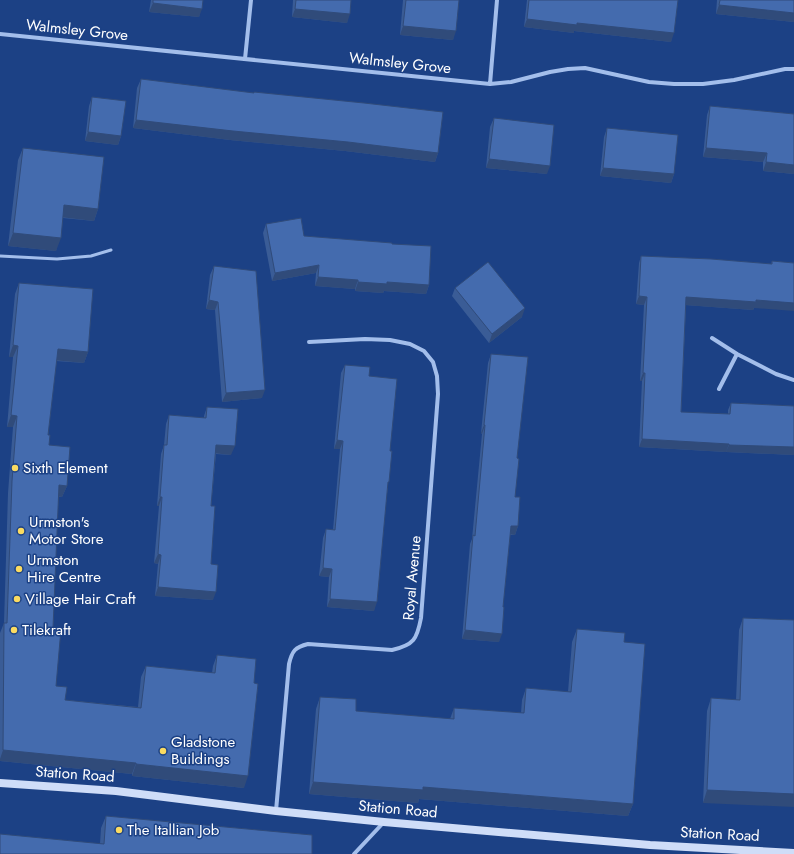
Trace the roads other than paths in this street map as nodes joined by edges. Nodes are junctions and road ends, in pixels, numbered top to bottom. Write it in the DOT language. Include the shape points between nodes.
graph roads {
  1 [pos="251,0"];
  2 [pos="497,0"];
  3 [pos="0,34"];
  4 [pos="245,60"];
  5 [pos="794,69"];
  6 [pos="490,84"];
  7 [pos="110,250"];
  8 [pos="0,256"];
  9 [pos="712,338"];
  10 [pos="309,342"];
  11 [pos="737,354"];
  12 [pos="794,380"];
  13 [pos="720,389"];
  14 [pos="0,783"];
  15 [pos="276,811"];
  16 [pos="384,822"];
  17 [pos="794,853"];
  18 [pos="354,854"];
  1 -- 4 [label="street"];
  2 -- 6 [label="street"];
  3 -- 4 [label="street, Walmsley Grove"];
  4 -- 6 [label="street, Walmsley Grove"];
  5 -- 6 [label="street, Walmsley Grove" via="703,84 674,84 649,82 585,68"];
  7 -- 8 [label="lane" via="91,256 57,259"];
  9 -- 11 [label="street"];
  10 -- 15 [label="street, Royal Avenue" via="365,339 410,344 424,351 433,362 438,394 419,630 413,641 392,650 308,644 294,650 289,664"];
  11 -- 12 [label="street" via="776,374"];
  11 -- 13 [label="street"];
  14 -- 15 [label="main road, Station Road" via="116,791"];
  15 -- 16 [label="main road, Station Road"];
  16 -- 17 [label="main road, Station Road" via="650,845"];
  16 -- 18 [label="street"];
}
